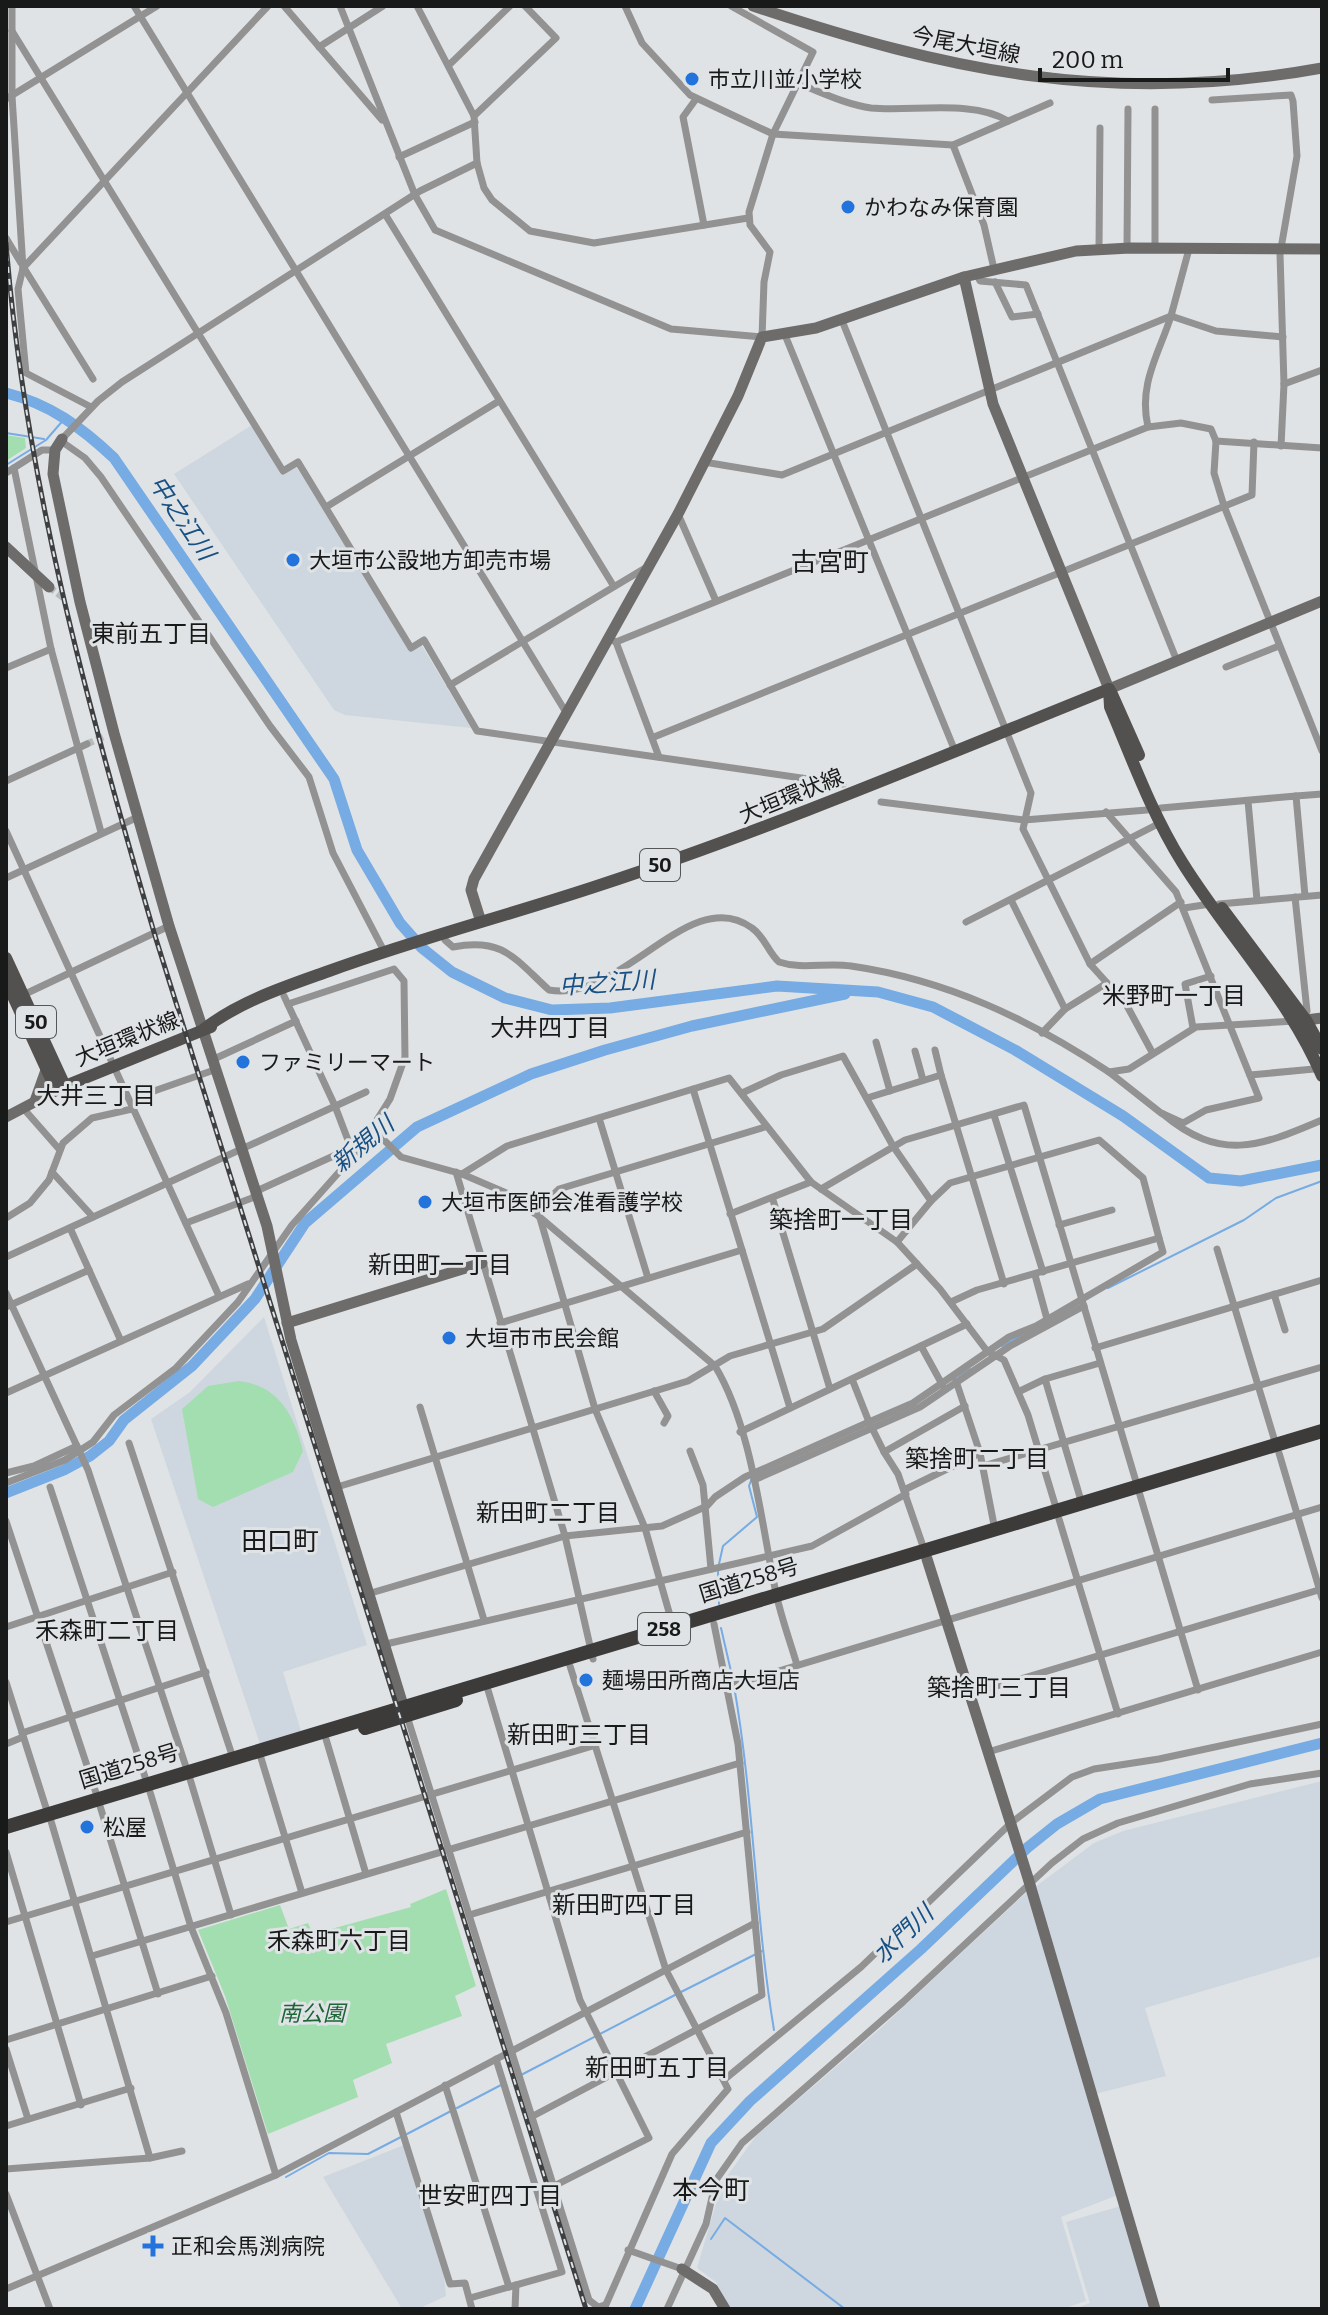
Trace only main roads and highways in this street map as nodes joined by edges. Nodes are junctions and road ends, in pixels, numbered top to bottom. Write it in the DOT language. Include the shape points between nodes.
graph roads {
  1 [pos="1153,802"];
  2 [pos="1214,904"];
  3 [pos="389,952"];
  4 [pos="6,958"];
  5 [pos="6,981"];
  6 [pos="15,999"];
  7 [pos="1302,1017"];
  8 [pos="204,1029"];
  9 [pos="1322,1049"];
  10 [pos="1318,1072"];
  11 [pos="65,1086"];
  12 [pos="1322,1431"];
  13 [pos="1322,1440"];
  14 [pos="1278,1449"];
  15 [pos="1138,1491"];
  16 [pos="1058,1515"];
  17 [pos="926,1555"];
  18 [pos="778,1599"];
  19 [pos="592,1655"];
  20 [pos="406,1710"];
  21 [pos="189,1775"];
  22 [pos="50,1817"];
  23 [pos="6,1827"];
  24 [pos="6,1834"];
  1 -- 2 [label="main road"];
  1 -- 2 [label="main road" via="1160,823"];
  1 -- 3 [label="main road, 大垣環状線 / 50" via="1119,703 1109,689 736,839"];
  2 -- 7 [label="main road"];
  3 -- 8 [label="main road, 大垣環状線 / 50" via="286,1000"];
  3 -- 8 [label="main road, 大垣環状線 / 50" via="280,989"];
  4 -- 6 [label="main road, 大垣環状線 / 50"];
  5 -- 6 [label="main road, 大垣環状線 / 50"];
  6 -- 11 [label="main road, 大垣環状線 / 50"];
  6 -- 11 [label="main road, 大垣環状線 / 50" via="51,1079"];
  7 -- 9 [label="main road"];
  7 -- 10 [label="main road"];
  8 -- 11 [label="main road, 大垣環状線 / 50"];
  12 -- 14 [label="highway, 国道258号 / 258"];
  13 -- 14 [label="highway, 国道258号 / 258"];
  14 -- 15 [label="highway, 国道258号 / 258"];
  15 -- 16 [label="highway, 国道258号 / 258"];
  15 -- 16 [label="highway, 国道258号 / 258"];
  16 -- 17 [label="highway, 国道258号 / 258"];
  16 -- 17 [label="highway, 国道258号 / 258"];
  17 -- 18 [label="highway, 国道258号 / 258"];
  18 -- 19 [label="highway, 国道258号 / 258" via="673,1626"];
  18 -- 19 [label="highway, 国道258号 / 258" via="714,1624"];
  19 -- 20 [label="highway, 国道258号 / 258"];
  19 -- 20 [label="highway, 国道258号 / 258" via="570,1666"];
  20 -- 21 [label="highway, 国道258号 / 258"];
  20 -- 21 [label="highway, 国道258号 / 258" via="326,1739"];
  21 -- 22 [label="highway, 国道258号 / 258"];
  22 -- 23 [label="highway, 国道258号 / 258"];
  22 -- 24 [label="highway, 国道258号 / 258"];
}
